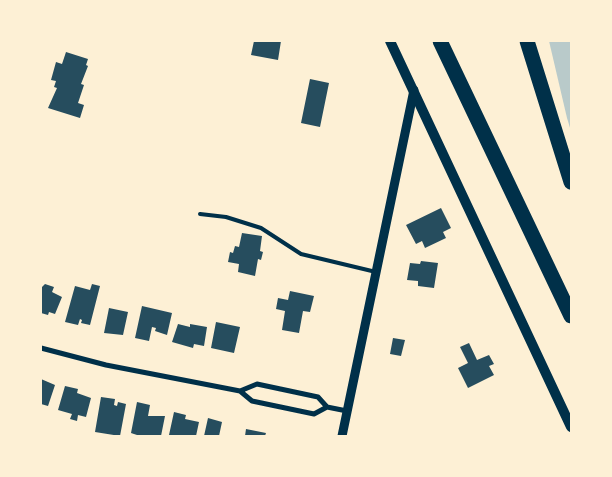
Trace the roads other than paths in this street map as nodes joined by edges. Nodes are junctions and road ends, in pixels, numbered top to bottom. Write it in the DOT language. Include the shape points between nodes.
graph roads {
  1 [pos="390,41"];
  2 [pos="440,41"];
  3 [pos="526,41"];
  4 [pos="414,90"];
  5 [pos="571,182"];
  6 [pos="200,214"];
  7 [pos="376,272"];
  8 [pos="571,316"];
  9 [pos="41,348"];
  10 [pos="240,391"];
  11 [pos="327,407"];
  12 [pos="347,411"];
  13 [pos="571,427"];
  14 [pos="342,436"];
  1 -- 4 [label="main road"];
  2 -- 8 [label="highway"];
  3 -- 5 [label="highway"];
  4 -- 7 [label="street"];
  4 -- 13 [label="main road"];
  6 -- 7 [label="lane" via="226,217 261,228 301,254"];
  7 -- 12 [label="street"];
  9 -- 10 [label="street" via="91,362"];
  10 -- 11 [label="street" via="252,401 314,414"];
  10 -- 11 [label="street" via="257,384 318,397"];
  11 -- 12 [label="street"];
  12 -- 14 [label="street"];
}
